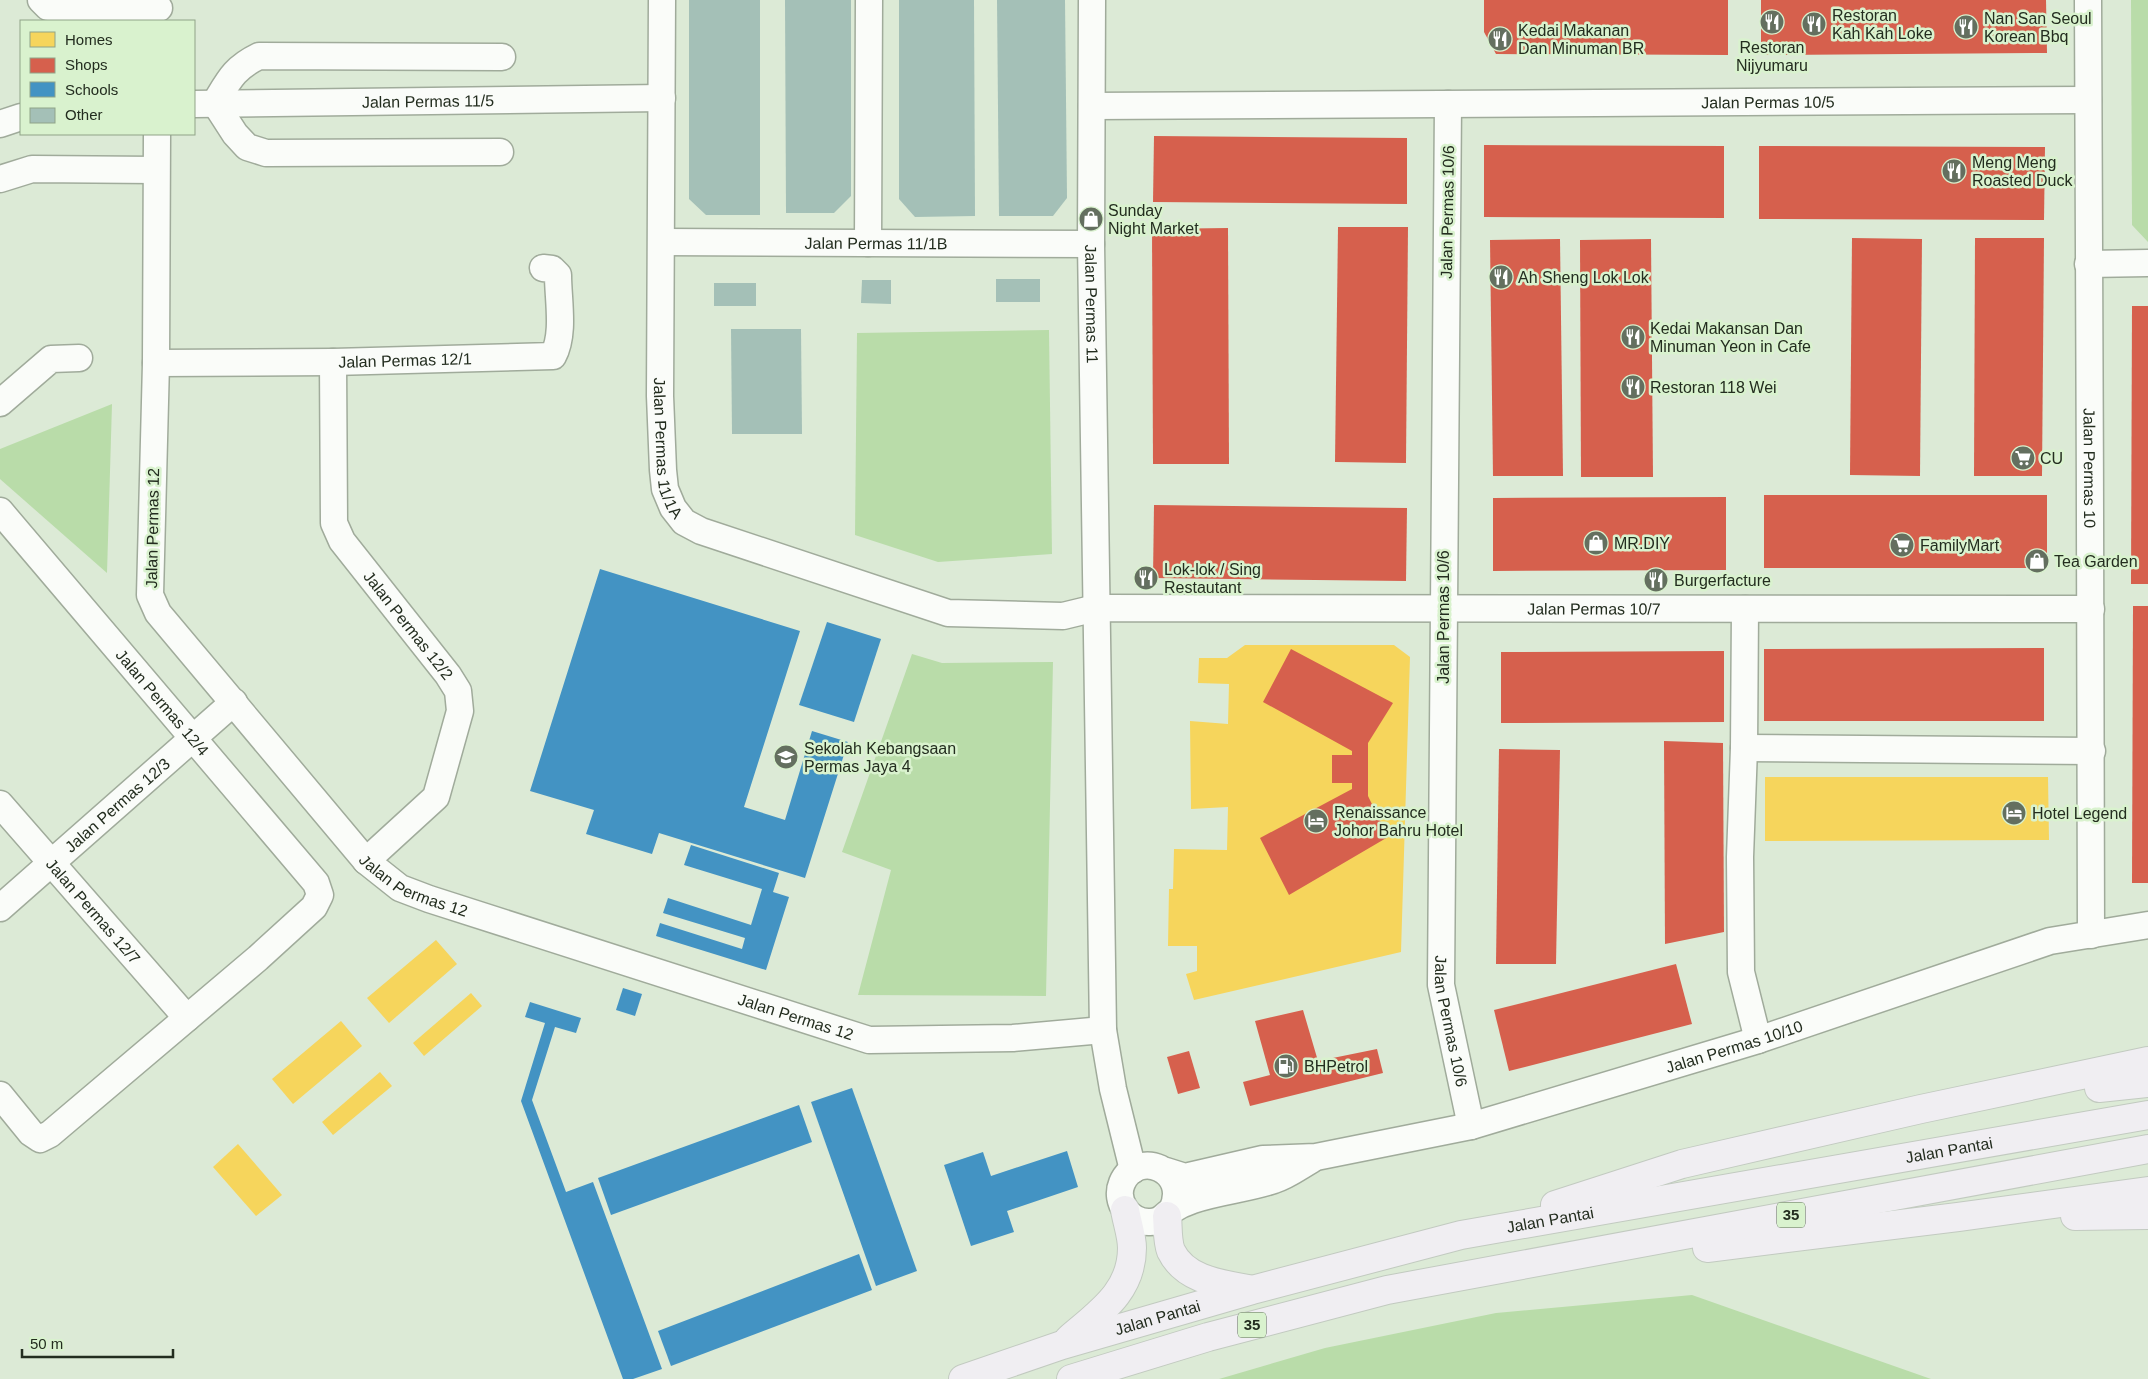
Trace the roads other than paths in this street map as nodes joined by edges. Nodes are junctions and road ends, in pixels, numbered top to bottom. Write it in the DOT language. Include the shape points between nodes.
graph roads {
  1 [pos="41,0"];
  2 [pos="662,0"];
  3 [pos="869,0"];
  4 [pos="1092,0"];
  5 [pos="2088,0"];
  6 [pos="159,10"];
  7 [pos="502,57"];
  8 [pos="662,98"];
  9 [pos="2088,100"];
  10 [pos="204,104"];
  11 [pos="1448,104"];
  12 [pos="1092,106"];
  13 [pos="20,117"];
  14 [pos="0,124"];
  15 [pos="157,135"];
  16 [pos="500,152"];
  17 [pos="156,170"];
  18 [pos="0,179"];
  19 [pos="662,242"];
  20 [pos="868,243"];
  21 [pos="1091,244"];
  22 [pos="2148,263"];
  23 [pos="2088,264"];
  24 [pos="543,268"];
  25 [pos="79,358"];
  26 [pos="333,362"];
  27 [pos="156,363"];
  28 [pos="0,403"];
  29 [pos="0,512"];
  30 [pos="1096,608"];
  31 [pos="1442,609"];
  32 [pos="1746,609"];
  33 [pos="2091,609"];
  34 [pos="234,702"];
  35 [pos="194,739"];
  36 [pos="1744,748"];
  37 [pos="2092,751"];
  38 [pos="0,804"];
  39 [pos="366,861"];
  40 [pos="51,863"];
  41 [pos="0,908"];
  42 [pos="2148,925"];
  43 [pos="2091,934"];
  44 [pos="187,1018"];
  45 [pos="1103,1030"];
  46 [pos="1758,1040"];
  47 [pos="2148,1061"];
  48 [pos="2148,1083"];
  49 [pos="0,1096"];
  50 [pos="1921,1109"];
  51 [pos="2148,1115"];
  52 [pos="1471,1126"];
  53 [pos="2148,1149"];
  54 [pos="1316,1158"];
  55 [pos="1133,1170"];
  56 [pos="1166,1171"];
  57 [pos="2148,1191"];
  58 [pos="1125,1210"];
  59 [pos="1170,1213"];
  60 [pos="2148,1215"];
  61 [pos="1958,1217"];
  62 [pos="1461,1235"];
  63 [pos="1435,1280"];
  64 [pos="1252,1290"];
  65 [pos="1062,1345"];
  66 [pos="964,1379"];
  67 [pos="1071,1379"];
  1 -- 6 [label="street" via="48,7"];
  2 -- 8 [label="street, Jalan Permas 11/1A"];
  3 -- 20 [label="street"];
  4 -- 12 [label="street, Jalan Permas 11"];
  5 -- 9 [label="street, Jalan Permas 10"];
  7 -- 10 [label="street" via="260,56 244,63"];
  8 -- 10 [label="street, Jalan Permas 11/5"];
  8 -- 19 [label="street, Jalan Permas 11/1A"];
  9 -- 11 [label="street, Jalan Permas 10/5"];
  9 -- 23 [label="street, Jalan Permas 10"];
  10 -- 16 [label="street" via="247,148 266,153"];
  11 -- 12 [label="street, Jalan Permas 10/5"];
  11 -- 31 [label="street, Jalan Permas 10/6"];
  12 -- 21 [label="street, Jalan Permas 11"];
  13 -- 14 [label="street"];
  15 -- 17 [label="street, Jalan Permas 12"];
  17 -- 18 [label="street" via="32,169"];
  17 -- 27 [label="street, Jalan Permas 12"];
  19 -- 20 [label="street, Jalan Permas 11/1B"];
  19 -- 30 [label="street, Jalan Permas 11/1A" via="660,396 663,470 672,508 684,522 701,532 948,613 1063,616"];
  20 -- 21 [label="street, Jalan Permas 11/1B"];
  21 -- 30 [label="street, Jalan Permas 11"];
  22 -- 23 [label="street"];
  23 -- 33 [label="street, Jalan Permas 10"];
  24 -- 26 [label="street, Jalan Permas 12/1" via="558,275 559,334 553,356"];
  25 -- 28 [label="street" via="51,359"];
  26 -- 27 [label="street, Jalan Permas 12/1"];
  26 -- 39 [label="street, Jalan Permas 12/2" via="334,524 342,540 448,675 458,691 460,711 436,796"];
  27 -- 34 [label="street, Jalan Permas 12" via="150,595 158,613"];
  29 -- 35 [label="street, Jalan Permas 12/4"];
  30 -- 31 [label="street, Jalan Permas 11/1A"];
  30 -- 45 [label="street, Jalan Permas 11"];
  31 -- 32 [label="street, Jalan Permas 10/7"];
  31 -- 52 [label="street, Jalan Permas 10/6" via="1441,985"];
  32 -- 33 [label="street, Jalan Permas 10/7"];
  32 -- 36 [label="street"];
  33 -- 37 [label="street, Jalan Permas 10"];
  34 -- 35 [label="street, Jalan Permas 12/3"];
  34 -- 39 [label="street, Jalan Permas 12"];
  35 -- 40 [label="street, Jalan Permas 12/3"];
  35 -- 44 [label="street, Jalan Permas 12/4" via="316,883 320,896 314,908"];
  36 -- 37 [label="street"];
  36 -- 46 [label="street" via="1740,857 1741,972"];
  37 -- 43 [label="street, Jalan Permas 10"];
  38 -- 40 [label="street, Jalan Permas 12/7"];
  39 -- 45 [label="street, Jalan Permas 12" via="400,888 429,899 869,1040 1013,1038"];
  40 -- 41 [label="street, Jalan Permas 12/3"];
  40 -- 44 [label="street, Jalan Permas 12/7"];
  42 -- 43 [label="street, Jalan Permas 10/10"];
  43 -- 46 [label="street, Jalan Permas 10/10" via="2050,941"];
  44 -- 49 [label="street" via="40,1140"];
  45 -- 55 [label="street" via="1113,1089"];
  46 -- 52 [label="street, Jalan Permas 10/10"];
  47 -- 50 [label="highway"];
  48 -- 50 [label="highway"];
  50 -- 62 [label="highway" via="1682,1164"];
  51 -- 62 [label="highway, Jalan Pantai / 35"];
  52 -- 54 [label="street, Jalan Permas 10/10"];
  53 -- 63 [label="highway, Jalan Pantai / 35"];
  54 -- 56 [label="street, Jalan Permas 10/10" via="1264,1159 1185,1177"];
  54 -- 59 [label="street, Jalan Permas 10/10" via="1276,1180 1193,1200"];
  55 -- 56 [label="street" via="1150,1166"];
  55 -- 58 [label="street" via="1122,1184 1121,1202"];
  56 -- 59 [label="street" via="1176,1185 1176,1202"];
  57 -- 61 [label="highway"];
  58 -- 59 [label="street" via="1131,1217 1150,1222"];
  58 -- 65 [label="highway" via="1132,1247 1129,1277 1112,1301"];
  59 -- 64 [label="highway" via="1171,1250 1184,1268 1210,1282"];
  60 -- 61 [label="highway"];
  61 -- 63 [label="highway"];
  62 -- 64 [label="highway, Jalan Pantai / 35"];
  63 -- 67 [label="highway, Jalan Pantai / 35" via="1208,1337"];
  64 -- 65 [label="highway, Jalan Pantai / 35"];
  65 -- 66 [label="highway, Jalan Pantai / 35"];
}
